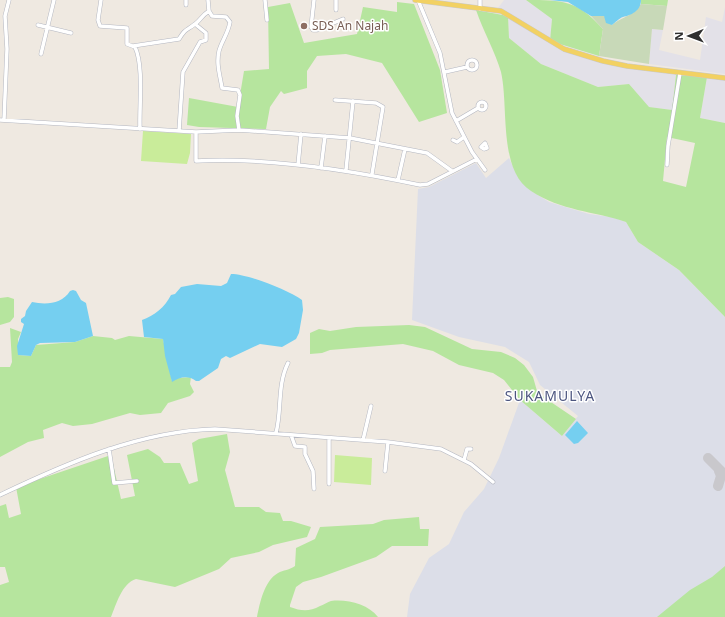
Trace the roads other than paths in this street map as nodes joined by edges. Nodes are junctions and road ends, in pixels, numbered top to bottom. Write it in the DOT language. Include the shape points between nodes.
graph roads {
  1 [pos="9,0"];
  2 [pos="54,0"];
  3 [pos="101,0"];
  4 [pos="186,0"];
  5 [pos="208,0"];
  6 [pos="265,0"];
  7 [pos="314,0"];
  8 [pos="336,0"];
  9 [pos="416,0"];
  10 [pos="480,0"];
  11 [pos="186,5"];
  12 [pos="480,8"];
  13 [pos="336,10"];
  14 [pos="209,11"];
  15 [pos="342,19"];
  16 [pos="266,20"];
  17 [pos="196,24"];
  18 [pos="38,25"];
  19 [pos="47,27"];
  20 [pos="71,33"];
  21 [pos="133,46"];
  22 [pos="41,54"];
  23 [pos="467,67"];
  24 [pos="445,72"];
  25 [pos="680,73"];
  26 [pos="725,78"];
  27 [pos="335,100"];
  28 [pos="353,101"];
  29 [pos="478,108"];
  30 [pos="2,120"];
  31 [pos="456,121"];
  32 [pos="140,129"];
  33 [pos="239,130"];
  34 [pos="178,131"];
  35 [pos="196,132"];
  36 [pos="301,134"];
  37 [pos="325,136"];
  38 [pos="464,137"];
  39 [pos="350,138"];
  40 [pos="453,140"];
  41 [pos="378,143"];
  42 [pos="482,147"];
  43 [pos="405,149"];
  44 [pos="472,152"];
  45 [pos="477,159"];
  46 [pos="298,165"];
  47 [pos="667,165"];
  48 [pos="321,168"];
  49 [pos="346,170"];
  50 [pos="485,170"];
  51 [pos="452,171"];
  52 [pos="372,174"];
  53 [pos="398,180"];
  54 [pos="288,363"];
  55 [pos="371,406"];
  56 [pos="276,433"];
  57 [pos="291,435"];
  58 [pos="329,438"];
  59 [pos="363,440"];
  60 [pos="388,442"];
  61 [pos="109,449"];
  62 [pos="471,449"];
  63 [pos="464,460"];
  64 [pos="385,471"];
  65 [pos="137,481"];
  66 [pos="493,482"];
  67 [pos="329,484"];
  68 [pos="314,490"];
  69 [pos="0,495"];
  1 -- 30 [label="street" via="6,16 7,49"];
  2 -- 19 [label="street"];
  3 -- 21 [label="street" via="98,20 100,26 127,28 127,44"];
  4 -- 11 [label="street"];
  5 -- 14 [label="street"];
  6 -- 16 [label="street"];
  7 -- 15 [label="street" via="311,27 313,30"];
  8 -- 13 [label="street"];
  9 -- 12 [label="main road"];
  9 -- 24 [label="street" via="437,44"];
  10 -- 12 [label="street"];
  12 -- 25 [label="main road" via="501,11 575,53 627,66"];
  14 -- 17 [label="street" via="201,16"];
  14 -- 33 [label="street" via="212,16 226,17 230,22 219,52 217,67 222,88 238,90 240,95 237,116"];
  17 -- 21 [label="street" via="185,29 179,40"];
  17 -- 34 [label="street" via="206,33 206,40 200,42 183,72"];
  18 -- 19 [label="street"];
  19 -- 20 [label="street"];
  19 -- 22 [label="street"];
  21 -- 32 [label="street" via="140,66"];
  23 -- 24 [label="street"];
  24 -- 31 [label="street" via="450,104"];
  25 -- 26 [label="main road"];
  25 -- 47 [label="street"];
  27 -- 28 [label="street"];
  28 -- 39 [label="street"];
  28 -- 41 [label="street" via="376,103 383,107"];
  29 -- 31 [label="street"];
  30 -- 32 [label="street"];
  31 -- 38 [label="street"];
  32 -- 34 [label="street"];
  33 -- 35 [label="street"];
  33 -- 36 [label="street"];
  34 -- 35 [label="street"];
  35 -- 46 [label="street" via="196,161"];
  36 -- 37 [label="street"];
  36 -- 46 [label="street"];
  37 -- 39 [label="street"];
  37 -- 48 [label="street"];
  38 -- 40 [label="street" via="457,142"];
  38 -- 44 [label="street"];
  39 -- 41 [label="street"];
  39 -- 49 [label="street"];
  41 -- 43 [label="street"];
  41 -- 52 [label="street"];
  42 -- 44 [label="street"];
  43 -- 51 [label="street" via="430,154"];
  43 -- 53 [label="street"];
  44 -- 45 [label="street"];
  45 -- 50 [label="street"];
  45 -- 51 [label="street"];
  46 -- 48 [label="street"];
  48 -- 49 [label="street"];
  49 -- 52 [label="street"];
  51 -- 53 [label="street" via="424,185"];
  52 -- 53 [label="street"];
  54 -- 56 [label="street" via="283,377 279,404 280,419"];
  55 -- 59 [label="street"];
  56 -- 57 [label="street"];
  56 -- 61 [label="street" via="201,429"];
  57 -- 58 [label="street"];
  57 -- 68 [label="street" via="295,446 305,447 305,454 313,471"];
  58 -- 59 [label="street"];
  58 -- 67 [label="street"];
  59 -- 60 [label="street"];
  60 -- 63 [label="street" via="441,448"];
  60 -- 64 [label="street"];
  61 -- 65 [label="street" via="114,483"];
  61 -- 69 [label="street" via="41,475"];
  62 -- 63 [label="street" via="467,449"];
  63 -- 66 [label="street"];
}
